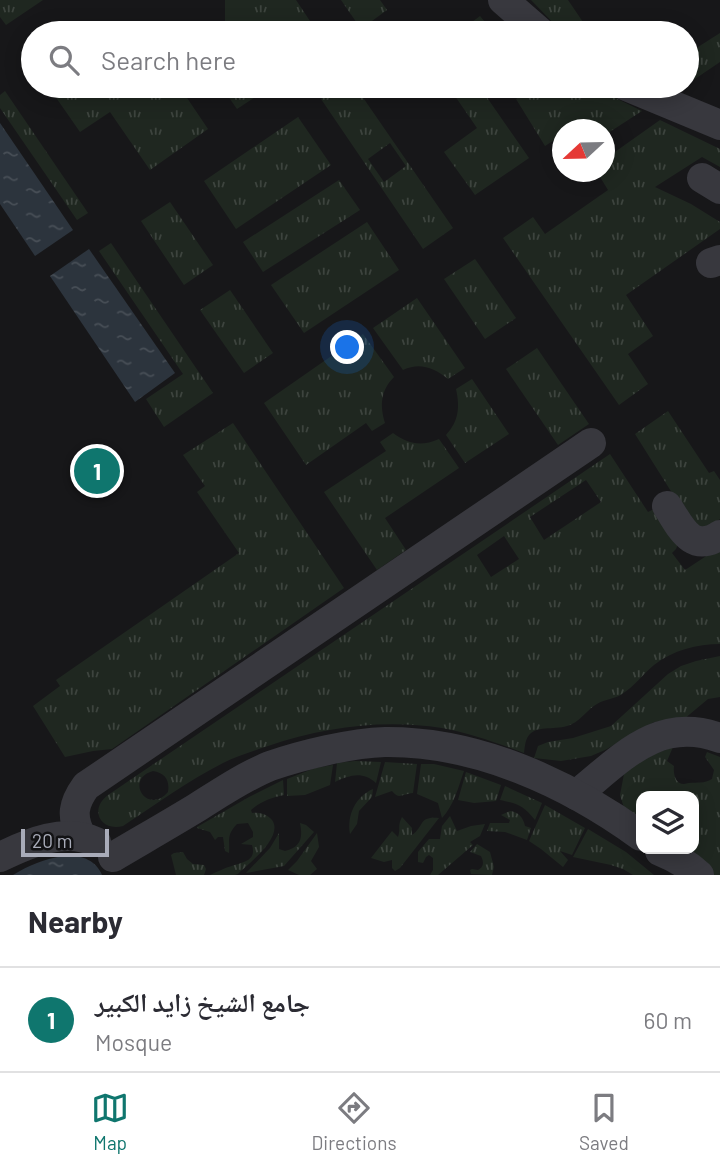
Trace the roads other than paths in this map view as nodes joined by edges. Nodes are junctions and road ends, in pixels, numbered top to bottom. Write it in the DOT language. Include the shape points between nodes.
graph roads {
  1 [pos="503,0"];
  2 [pos="527,21"];
  3 [pos="655,98"];
  4 [pos="720,125"];
  5 [pos="591,443"];
  6 [pos="667,506"];
  7 [pos="720,535"];
  8 [pos="720,738"];
  9 [pos="576,794"];
  10 [pos="636,834"];
  11 [pos="81,836"];
  12 [pos="662,854"];
  13 [pos="0,857"];
  14 [pos="117,866"];
  15 [pos="699,875"];
  1 -- 2 [label="lane"];
  3 -- 4 [label="lane"];
  5 -- 11 [label="lane" via="86,786 74,810"];
  6 -- 7 [label="lane" via="695,541"];
  8 -- 9 [label="lane" via="694,732 657,736"];
  9 -- 10 [label="lane"];
  9 -- 14 [label="lane" via="462,750 383,742 346,747 270,766 229,786"];
  11 -- 13 [label="lane" via="59,835"];
  11 -- 14 [label="lane" via="94,841"];
  12 -- 15 [label="lane"];
}
